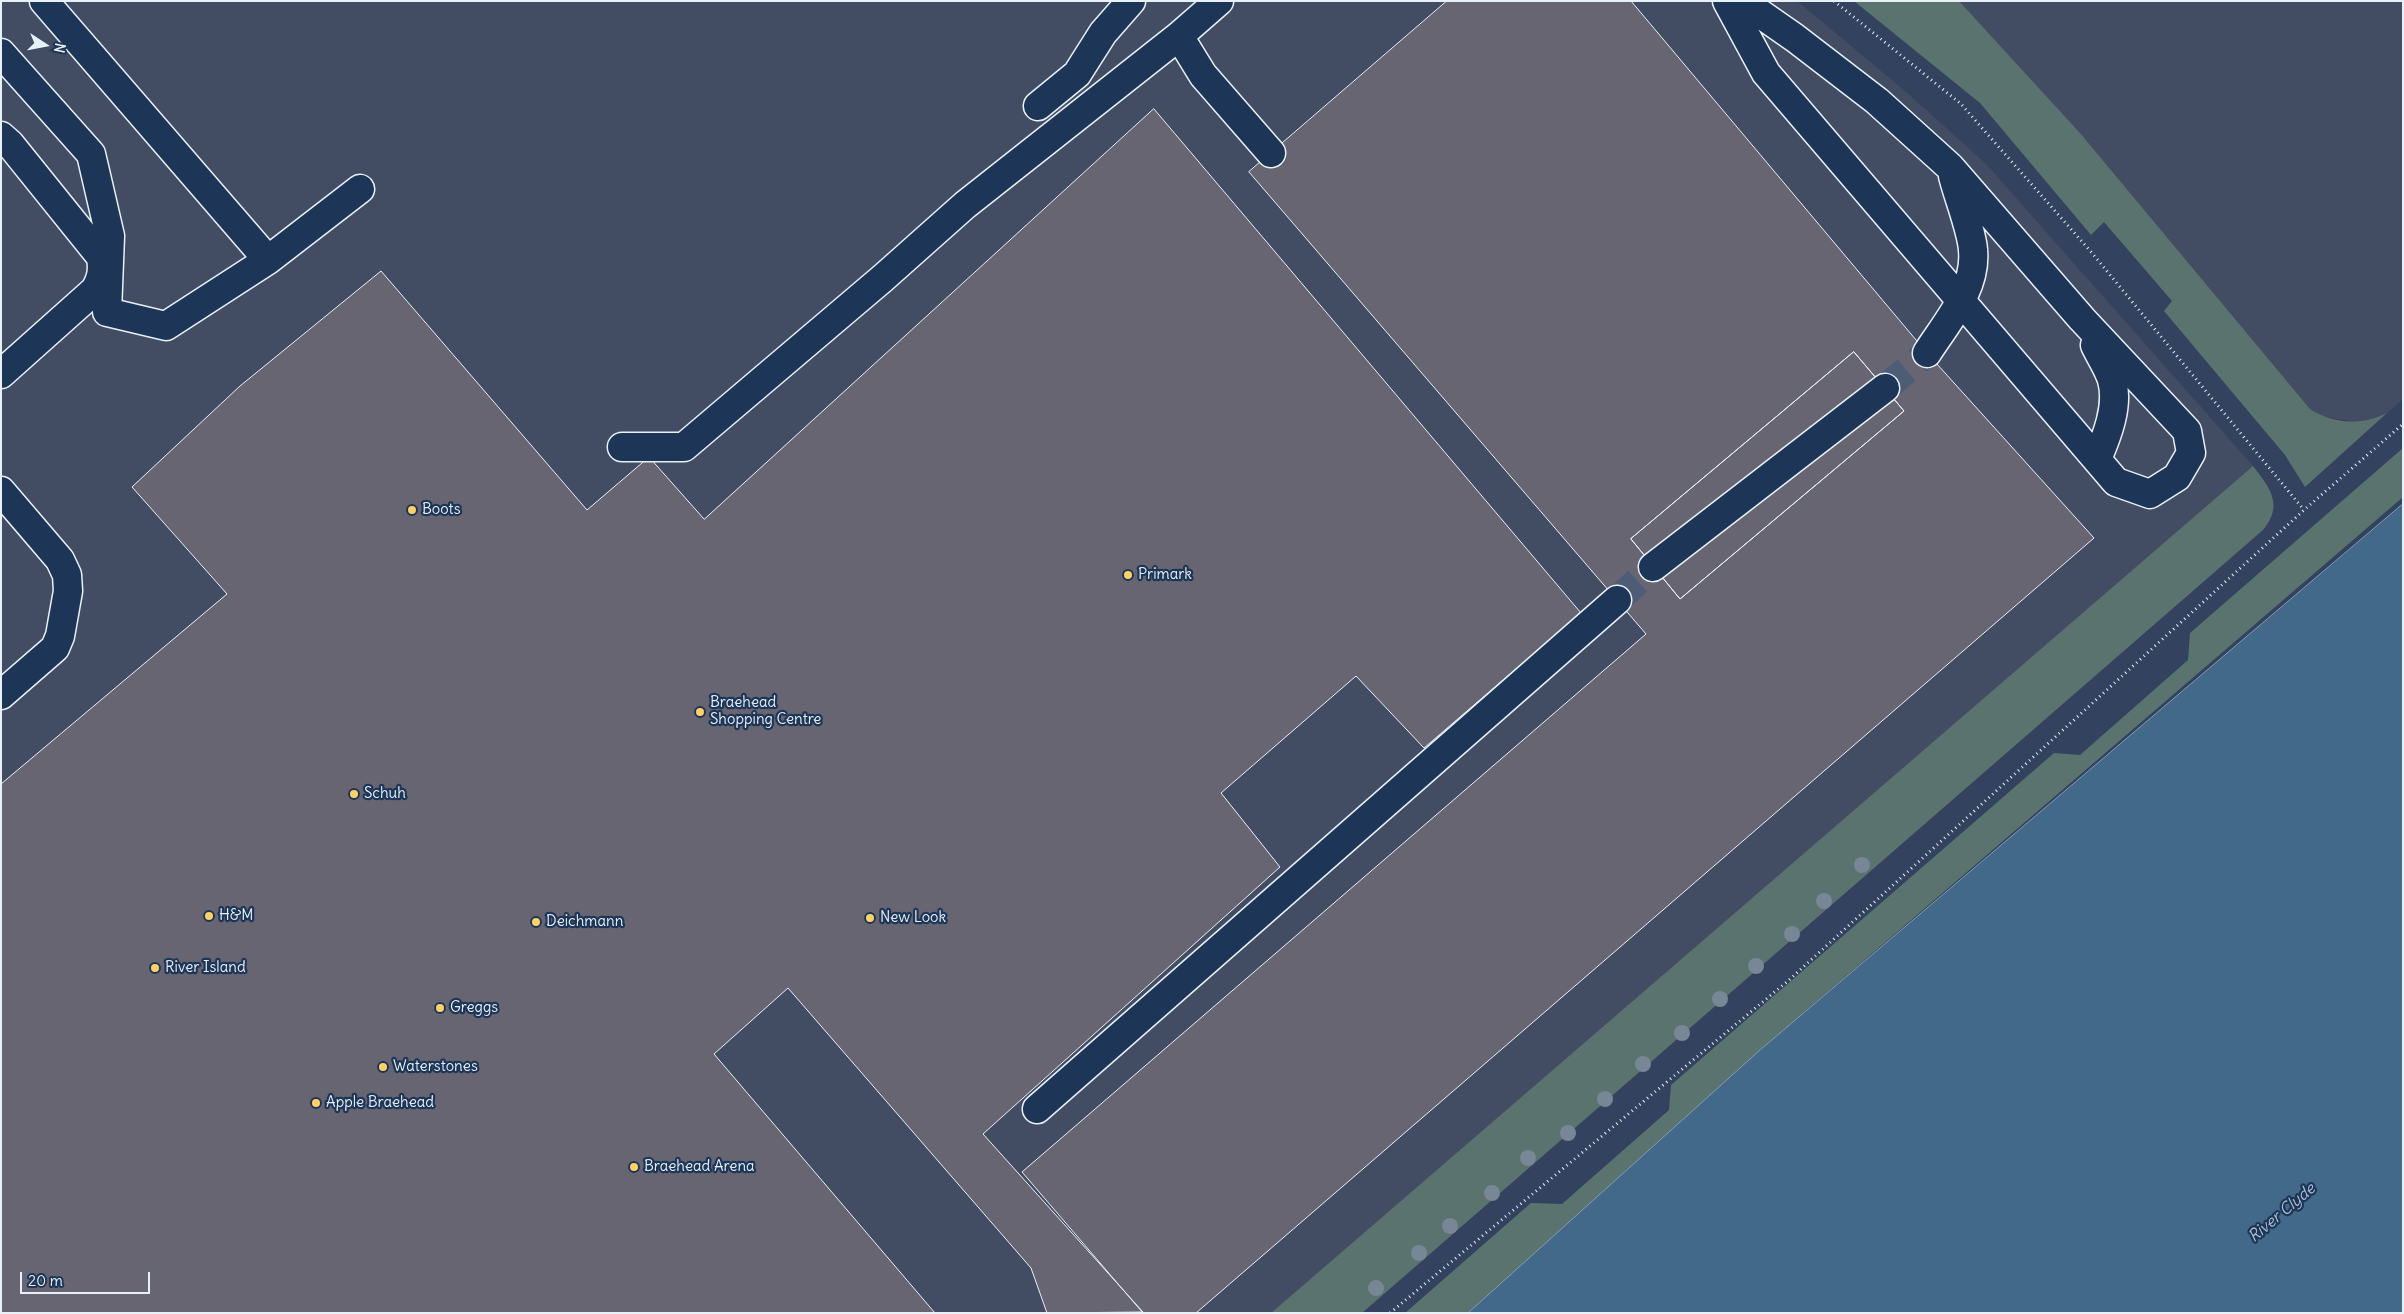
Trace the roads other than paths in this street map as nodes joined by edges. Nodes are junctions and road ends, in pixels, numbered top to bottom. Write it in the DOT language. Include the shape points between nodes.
graph roads {
  1 [pos="44,1"];
  2 [pos="1131,1"];
  3 [pos="1219,1"];
  4 [pos="1726,1"];
  5 [pos="1742,1"];
  6 [pos="1179,36"];
  7 [pos="1,53"];
  8 [pos="1038,106"];
  9 [pos="1,136"];
  10 [pos="1271,153"];
  11 [pos="1950,167"];
  12 [pos="360,189"];
  13 [pos="268,260"];
  14 [pos="1961,300"];
  15 [pos="2082,319"];
  16 [pos="1927,353"];
  17 [pos="1,374"];
  18 [pos="1885,388"];
  19 [pos="622,447"];
  20 [pos="2097,459"];
  21 [pos="1,491"];
  22 [pos="1653,567"];
  23 [pos="1617,600"];
  24 [pos="1,695"];
  25 [pos="1037,1109"];
  1 -- 13 [label="lane"];
  2 -- 8 [label="lane" via="1103,33 1077,74"];
  3 -- 6 [label="lane"];
  4 -- 14 [label="lane" via="1766,73"];
  5 -- 11 [label="lane" via="1877,101"];
  6 -- 10 [label="lane" via="1203,75"];
  6 -- 19 [label="lane" via="965,205 684,447"];
  7 -- 13 [label="lane" via="91,154 110,236 107,312 166,326"];
  9 -- 17 [label="lane" via="101,256 103,267 102,279 95,290"];
  11 -- 14 [label="lane" via="1974,250 1972,276"];
  11 -- 15 [label="lane"];
  12 -- 13 [label="lane"];
  14 -- 16 [label="lane"];
  14 -- 20 [label="lane"];
  15 -- 20 [label="lane" via="2112,380 2114,401 2109,432"];
  15 -- 20 [label="lane" via="2187,431 2191,453 2177,477 2150,494 2116,482"];
  18 -- 22 [label="lane"];
  21 -- 24 [label="lane" via="60,560 67,575 68,591 55,648"];
  23 -- 25 [label="lane"];
}
